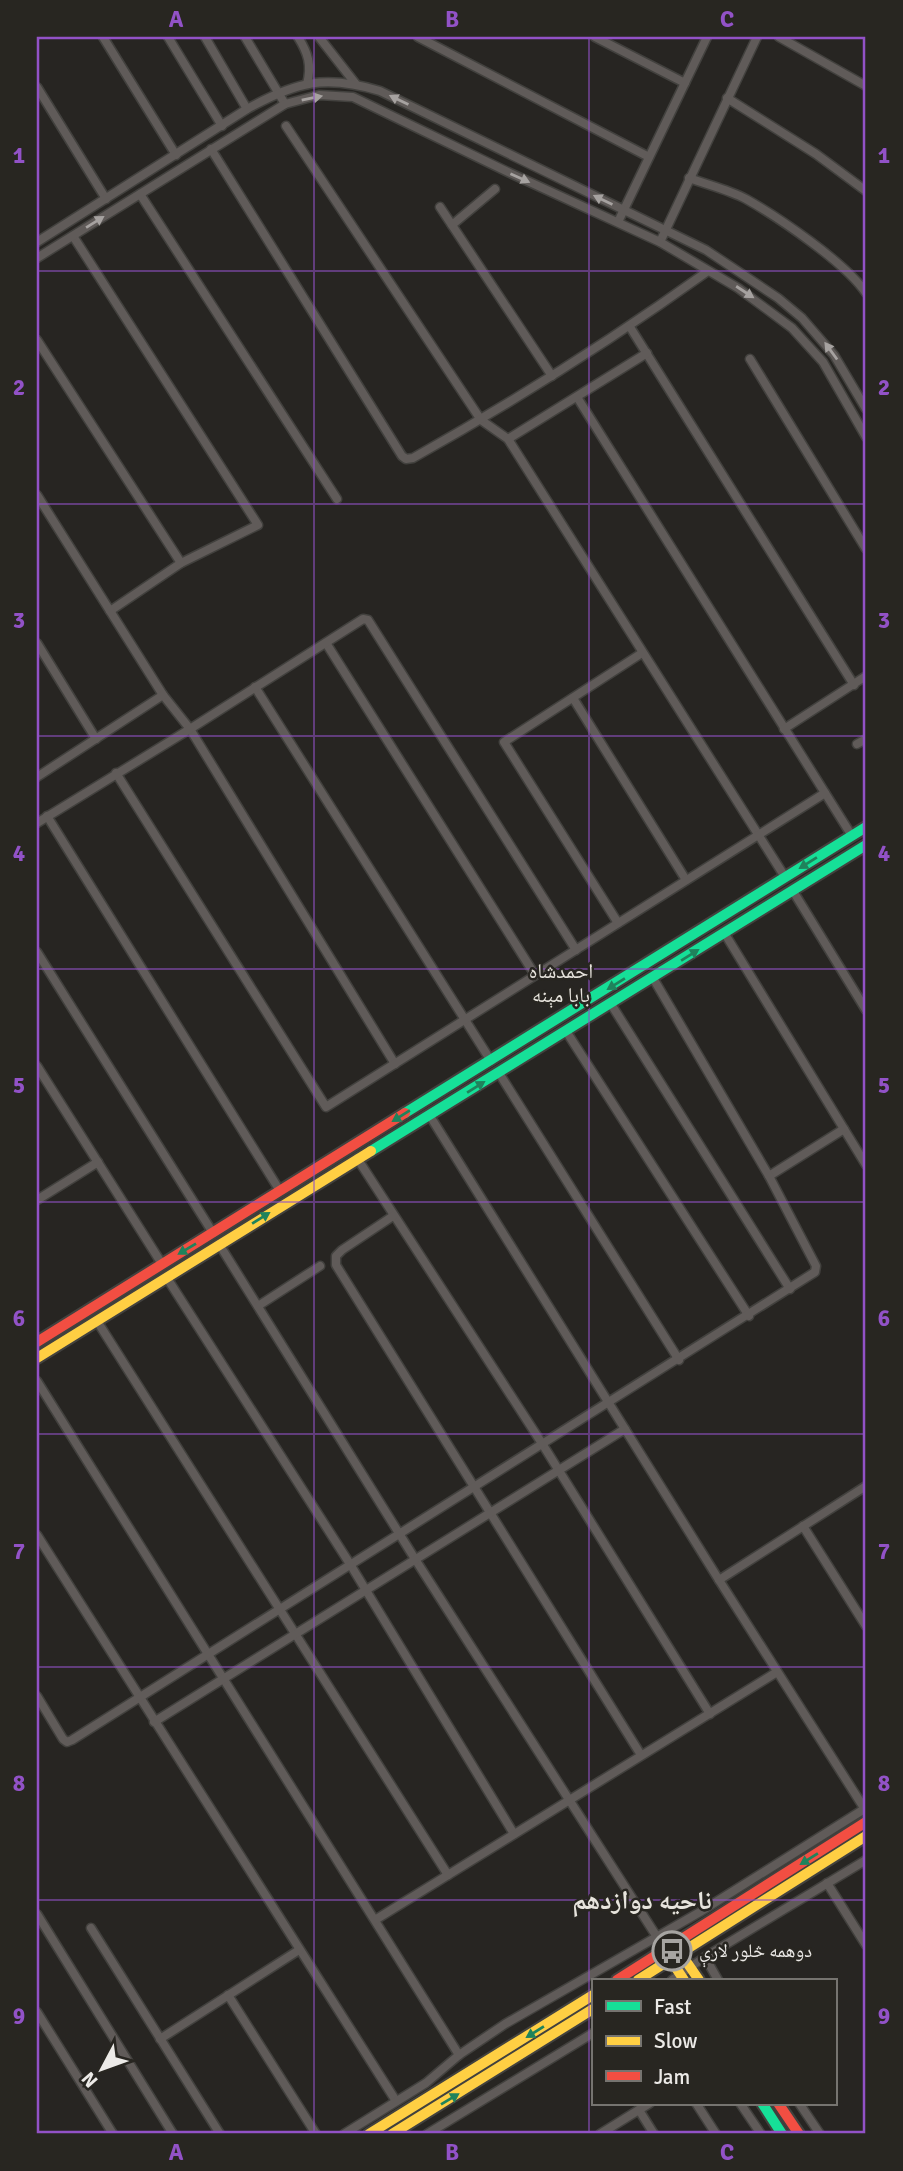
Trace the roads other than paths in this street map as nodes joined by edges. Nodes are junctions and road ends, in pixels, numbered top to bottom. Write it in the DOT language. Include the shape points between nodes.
graph roads {
  1 [pos="103,37"];
  2 [pos="168,37"];
  3 [pos="205,37"];
  4 [pos="246,37"];
  5 [pos="298,37"];
  6 [pos="319,37"];
  7 [pos="418,37"];
  8 [pos="596,37"];
  9 [pos="707,37"];
  10 [pos="757,37"];
  11 [pos="779,37"];
  12 [pos="355,83"];
  13 [pos="685,83"];
  14 [pos="307,84"];
  15 [pos="866,86"];
  16 [pos="37,87"];
  17 [pos="278,92"];
  18 [pos="727,98"];
  19 [pos="285,104"];
  20 [pos="247,109"];
  21 [pos="222,126"];
  22 [pos="286,126"];
  23 [pos="211,149"];
  24 [pos="176,155"];
  25 [pos="649,157"];
  26 [pos="690,178"];
  27 [pos="495,190"];
  28 [pos="866,191"];
  29 [pos="140,194"];
  30 [pos="106,199"];
  31 [pos="440,207"];
  32 [pos="624,210"];
  33 [pos="618,222"];
  34 [pos="452,225"];
  35 [pos="665,230"];
  36 [pos="73,236"];
  37 [pos="37,240"];
  38 [pos="660,242"];
  39 [pos="37,258"];
  40 [pos="708,271"];
  41 [pos="866,293"];
  42 [pos="630,327"];
  43 [pos="37,340"];
  44 [pos="647,353"];
  45 [pos="750,359"];
  46 [pos="552,376"];
  47 [pos="577,397"];
  48 [pos="866,410"];
  49 [pos="481,420"];
  50 [pos="866,437"];
  51 [pos="508,439"];
  52 [pos="37,495"];
  53 [pos="337,499"];
  54 [pos="866,549"];
  55 [pos="181,563"];
  56 [pos="110,611"];
  57 [pos="37,643"];
  58 [pos="326,643"];
  59 [pos="642,653"];
  60 [pos="866,676"];
  61 [pos="854,685"];
  62 [pos="256,687"];
  63 [pos="163,695"];
  64 [pos="573,698"];
  65 [pos="190,729"];
  66 [pos="784,729"];
  67 [pos="96,739"];
  68 [pos="866,739"];
  69 [pos="858,744"];
  70 [pos="116,774"];
  71 [pos="37,777"];
  72 [pos="825,793"];
  73 [pos="47,816"];
  74 [pos="37,823"];
  75 [pos="866,827"];
  76 [pos="758,835"];
  77 [pos="852,836"];
  78 [pos="864,850"];
  79 [pos="785,877"];
  80 [pos="686,880"];
  81 [pos="793,891"];
  82 [pos="618,923"];
  83 [pos="725,934"];
  84 [pos="576,950"];
  85 [pos="37,952"];
  86 [pos="535,975"];
  87 [pos="653,978"];
  88 [pos="611,1004"];
  89 [pos="866,1010"];
  90 [pos="466,1019"];
  91 [pos="566,1031"];
  92 [pos="491,1061"];
  93 [pos="395,1064"];
  94 [pos="37,1066"];
  95 [pos="499,1073"];
  96 [pos="437,1095"];
  97 [pos="444,1107"];
  98 [pos="430,1116"];
  99 [pos="844,1129"];
  100 [pos="358,1158"];
  101 [pos="98,1163"];
  102 [pos="866,1165"];
  103 [pos="769,1176"];
  104 [pos="281,1191"];
  105 [pos="37,1200"];
  106 [pos="393,1216"];
  107 [pos="213,1233"];
  108 [pos="219,1244"];
  109 [pos="162,1264"];
  110 [pos="320,1266"];
  111 [pos="167,1278"];
  112 [pos="790,1289"];
  113 [pos="258,1306"];
  114 [pos="749,1316"];
  115 [pos="97,1321"];
  116 [pos="37,1342"];
  117 [pos="37,1358"];
  118 [pos="679,1360"];
  119 [pos="37,1381"];
  120 [pos="609,1404"];
  121 [pos="625,1429"];
  122 [pos="543,1445"];
  123 [pos="559,1470"];
  124 [pos="866,1486"];
  125 [pos="474,1487"];
  126 [pos="490,1513"];
  127 [pos="803,1526"];
  128 [pos="399,1533"];
  129 [pos="37,1535"];
  130 [pos="415,1559"];
  131 [pos="350,1564"];
  132 [pos="719,1580"];
  133 [pos="366,1590"];
  134 [pos="278,1609"];
  135 [pos="866,1626"];
  136 [pos="294,1634"];
  137 [pos="209,1654"];
  138 [pos="777,1672"];
  139 [pos="224,1678"];
  140 [pos="37,1696"];
  141 [pos="139,1698"];
  142 [pos="710,1714"];
  143 [pos="154,1722"];
  144 [pos="641,1755"];
  145 [pos="568,1801"];
  146 [pos="866,1809"];
  147 [pos="866,1822"];
  148 [pos="514,1834"];
  149 [pos="866,1836"];
  150 [pos="866,1860"];
  151 [pos="448,1875"];
  152 [pos="828,1883"];
  153 [pos="37,1914"];
  154 [pos="375,1920"];
  155 [pos="91,1928"];
  156 [pos="657,1937"];
  157 [pos="866,1945"];
  158 [pos="299,1950"];
  159 [pos="672,1952"];
  160 [pos="705,1957"];
  161 [pos="691,1968"];
  162 [pos="679,1978"];
  163 [pos="619,1979"];
  164 [pos="639,1979"];
  165 [pos="698,1979"];
  166 [pos="717,1979"];
  167 [pos="228,1995"];
  168 [pos="592,1996"];
  169 [pos="592,2010"];
  170 [pos="37,2012"];
  171 [pos="592,2034"];
  172 [pos="160,2039"];
  173 [pos="459,2055"];
  174 [pos="396,2101"];
  175 [pos="648,2104"];
  176 [pos="697,2104"];
  177 [pos="741,2104"];
  178 [pos="763,2104"];
  179 [pos="779,2104"];
  180 [pos="800,2104"];
  181 [pos="639,2110"];
  182 [pos="113,2134"];
  183 [pos="173,2134"];
  184 [pos="219,2134"];
  185 [pos="316,2134"];
  186 [pos="344,2134"];
  187 [pos="369,2134"];
  188 [pos="392,2134"];
  189 [pos="427,2134"];
  190 [pos="600,2134"];
  191 [pos="654,2134"];
  192 [pos="716,2134"];
  193 [pos="761,2134"];
  194 [pos="782,2134"];
  195 [pos="799,2134"];
  196 [pos="820,2134"];
  1 -- 24 [label="street"];
  2 -- 21 [label="street"];
  3 -- 20 [label="street"];
  4 -- 17 [label="street"];
  5 -- 14 [label="street" via="310,59"];
  6 -- 12 [label="street"];
  7 -- 25 [label="street"];
  8 -- 13 [label="street"];
  9 -- 13 [label="street"];
  10 -- 18 [label="street"];
  11 -- 15 [label="street"];
  12 -- 14 [label="street"];
  32 -- 12 [label="street, one-way"];
  13 -- 25 [label="street"];
  14 -- 17 [label="street"];
  16 -- 30 [label="street"];
  17 -- 19 [label="street"];
  17 -- 20 [label="street"];
  18 -- 26 [label="street"];
  18 -- 28 [label="street"];
  19 -- 23 [label="street"];
  19 -- 33 [label="street, one-way" via="319,95 353,97"];
  20 -- 21 [label="street"];
  21 -- 24 [label="street"];
  22 -- 49 [label="street"];
  23 -- 29 [label="street"];
  23 -- 49 [label="street" via="402,456 413,458"];
  24 -- 30 [label="street"];
  25 -- 32 [label="street"];
  26 -- 35 [label="street"];
  26 -- 41 [label="street" via="745,199 813,244"];
  27 -- 34 [label="street"];
  36 -- 29 [label="street, one-way"];
  29 -- 53 [label="street"];
  30 -- 37 [label="street"];
  31 -- 34 [label="street"];
  32 -- 33 [label="street"];
  32 -- 35 [label="street"];
  33 -- 38 [label="street"];
  34 -- 46 [label="street"];
  35 -- 38 [label="street"];
  48 -- 35 [label="street, one-way" via="834,355 802,318 706,250"];
  36 -- 39 [label="street"];
  36 -- 55 [label="street" via="258,525"];
  38 -- 40 [label="street"];
  40 -- 42 [label="street"];
  40 -- 50 [label="street, one-way" via="792,328 823,362"];
  42 -- 44 [label="street"];
  42 -- 46 [label="street"];
  43 -- 55 [label="street"];
  44 -- 47 [label="street"];
  44 -- 61 [label="street"];
  45 -- 54 [label="street"];
  46 -- 49 [label="street"];
  47 -- 51 [label="street"];
  47 -- 66 [label="street"];
  49 -- 51 [label="street"];
  51 -- 59 [label="street"];
  52 -- 56 [label="street"];
  55 -- 56 [label="street"];
  56 -- 63 [label="street"];
  57 -- 67 [label="street"];
  58 -- 62 [label="street"];
  58 -- 84 [label="street" via="363,619 372,624"];
  58 -- 86 [label="street"];
  59 -- 64 [label="street"];
  59 -- 76 [label="street"];
  60 -- 61 [label="street"];
  61 -- 66 [label="street"];
  62 -- 65 [label="street"];
  62 -- 90 [label="street"];
  63 -- 65 [label="street"];
  63 -- 67 [label="street"];
  64 -- 80 [label="street"];
  64 -- 82 [label="street" via="504,742"];
  65 -- 70 [label="street"];
  65 -- 93 [label="street"];
  66 -- 72 [label="street"];
  67 -- 71 [label="street"];
  68 -- 69 [label="street"];
  70 -- 73 [label="street"];
  70 -- 93 [label="street" via="326,1107"];
  72 -- 76 [label="street"];
  72 -- 77 [label="street"];
  73 -- 74 [label="street"];
  73 -- 104 [label="street"];
  75 -- 77 [label="main road"];
  76 -- 79 [label="street"];
  76 -- 80 [label="street"];
  77 -- 79 [label="main road, one-way"];
  78 -- 81 [label="main road"];
  79 -- 92 [label="main road, one-way"];
  80 -- 82 [label="street"];
  81 -- 83 [label="main road"];
  81 -- 89 [label="street"];
  82 -- 84 [label="street"];
  87 -- 83 [label="main road, one-way"];
  83 -- 99 [label="street"];
  84 -- 86 [label="street"];
  85 -- 107 [label="street"];
  86 -- 90 [label="street"];
  87 -- 88 [label="main road"];
  87 -- 103 [label="street"];
  88 -- 91 [label="main road"];
  88 -- 112 [label="street"];
  90 -- 92 [label="street"];
  90 -- 93 [label="street"];
  91 -- 95 [label="main road"];
  91 -- 114 [label="street"];
  92 -- 96 [label="main road"];
  94 -- 101 [label="street"];
  97 -- 95 [label="main road, one-way"];
  95 -- 118 [label="street"];
  96 -- 97 [label="main road"];
  96 -- 104 [label="main road, one-way"];
  97 -- 98 [label="main road"];
  98 -- 100 [label="main road"];
  98 -- 120 [label="street"];
  99 -- 102 [label="street"];
  99 -- 103 [label="street"];
  100 -- 106 [label="street"];
  108 -- 100 [label="main road, one-way"];
  101 -- 105 [label="street"];
  101 -- 109 [label="street"];
  103 -- 112 [label="street" via="816,1266 816,1272"];
  104 -- 107 [label="main road"];
  106 -- 122 [label="street"];
  106 -- 125 [label="street" via="342,1250 336,1265"];
  107 -- 109 [label="main road, one-way"];
  108 -- 111 [label="main road"];
  108 -- 113 [label="street"];
  109 -- 116 [label="main road"];
  110 -- 113 [label="street"];
  111 -- 115 [label="main road"];
  111 -- 131 [label="street"];
  112 -- 114 [label="street"];
  113 -- 128 [label="street"];
  114 -- 118 [label="street"];
  115 -- 117 [label="main road"];
  115 -- 134 [label="street"];
  118 -- 120 [label="street"];
  119 -- 137 [label="street"];
  120 -- 121 [label="street"];
  120 -- 122 [label="street"];
  121 -- 123 [label="street"];
  121 -- 132 [label="street"];
  122 -- 123 [label="street"];
  122 -- 125 [label="street"];
  123 -- 126 [label="street"];
  123 -- 142 [label="street"];
  124 -- 127 [label="street"];
  125 -- 126 [label="street"];
  125 -- 128 [label="street"];
  126 -- 130 [label="street"];
  126 -- 144 [label="street"];
  127 -- 132 [label="street"];
  127 -- 135 [label="street"];
  128 -- 130 [label="street"];
  128 -- 131 [label="street"];
  129 -- 141 [label="street"];
  130 -- 133 [label="street"];
  130 -- 145 [label="street"];
  131 -- 133 [label="street"];
  131 -- 134 [label="street"];
  132 -- 138 [label="street"];
  133 -- 136 [label="street"];
  133 -- 148 [label="street"];
  134 -- 136 [label="street"];
  134 -- 137 [label="street"];
  136 -- 139 [label="street"];
  136 -- 151 [label="street"];
  137 -- 139 [label="street"];
  137 -- 141 [label="street"];
  138 -- 142 [label="street"];
  138 -- 146 [label="street"];
  139 -- 143 [label="street"];
  139 -- 154 [label="street"];
  140 -- 141 [label="street" via="67,1742"];
  141 -- 143 [label="street"];
  142 -- 144 [label="street"];
  143 -- 158 [label="street"];
  144 -- 145 [label="street"];
  145 -- 148 [label="street"];
  145 -- 156 [label="street"];
  146 -- 156 [label="street"];
  147 -- 159 [label="main road, one-way"];
  148 -- 151 [label="street"];
  149 -- 159 [label="main road"];
  150 -- 152 [label="street"];
  151 -- 154 [label="street"];
  152 -- 157 [label="street"];
  152 -- 160 [label="street"];
  153 -- 183 [label="street"];
  154 -- 173 [label="street"];
  155 -- 172 [label="street"];
  156 -- 173 [label="street" via="551,1996"];
  158 -- 167 [label="street"];
  158 -- 174 [label="street"];
  159 -- 161 [label="main road"];
  159 -- 162 [label="main road"];
  159 -- 163 [label="main road"];
  159 -- 164 [label="main road"];
  160 -- 161 [label="street"];
  160 -- 166 [label="street"];
  161 -- 162 [label="street"];
  161 -- 165 [label="main road"];
  167 -- 172 [label="street"];
  167 -- 185 [label="street"];
  168 -- 187 [label="main road, one-way"];
  188 -- 169 [label="main road, one-way"];
  170 -- 182 [label="street"];
  171 -- 189 [label="street"];
  172 -- 184 [label="street"];
  173 -- 174 [label="street"];
  174 -- 186 [label="street"];
  175 -- 181 [label="street"];
  176 -- 192 [label="street"];
  177 -- 193 [label="street"];
  178 -- 194 [label="main road"];
  179 -- 195 [label="main road"];
  180 -- 196 [label="street"];
  181 -- 190 [label="street"];
  181 -- 191 [label="street"];
}
